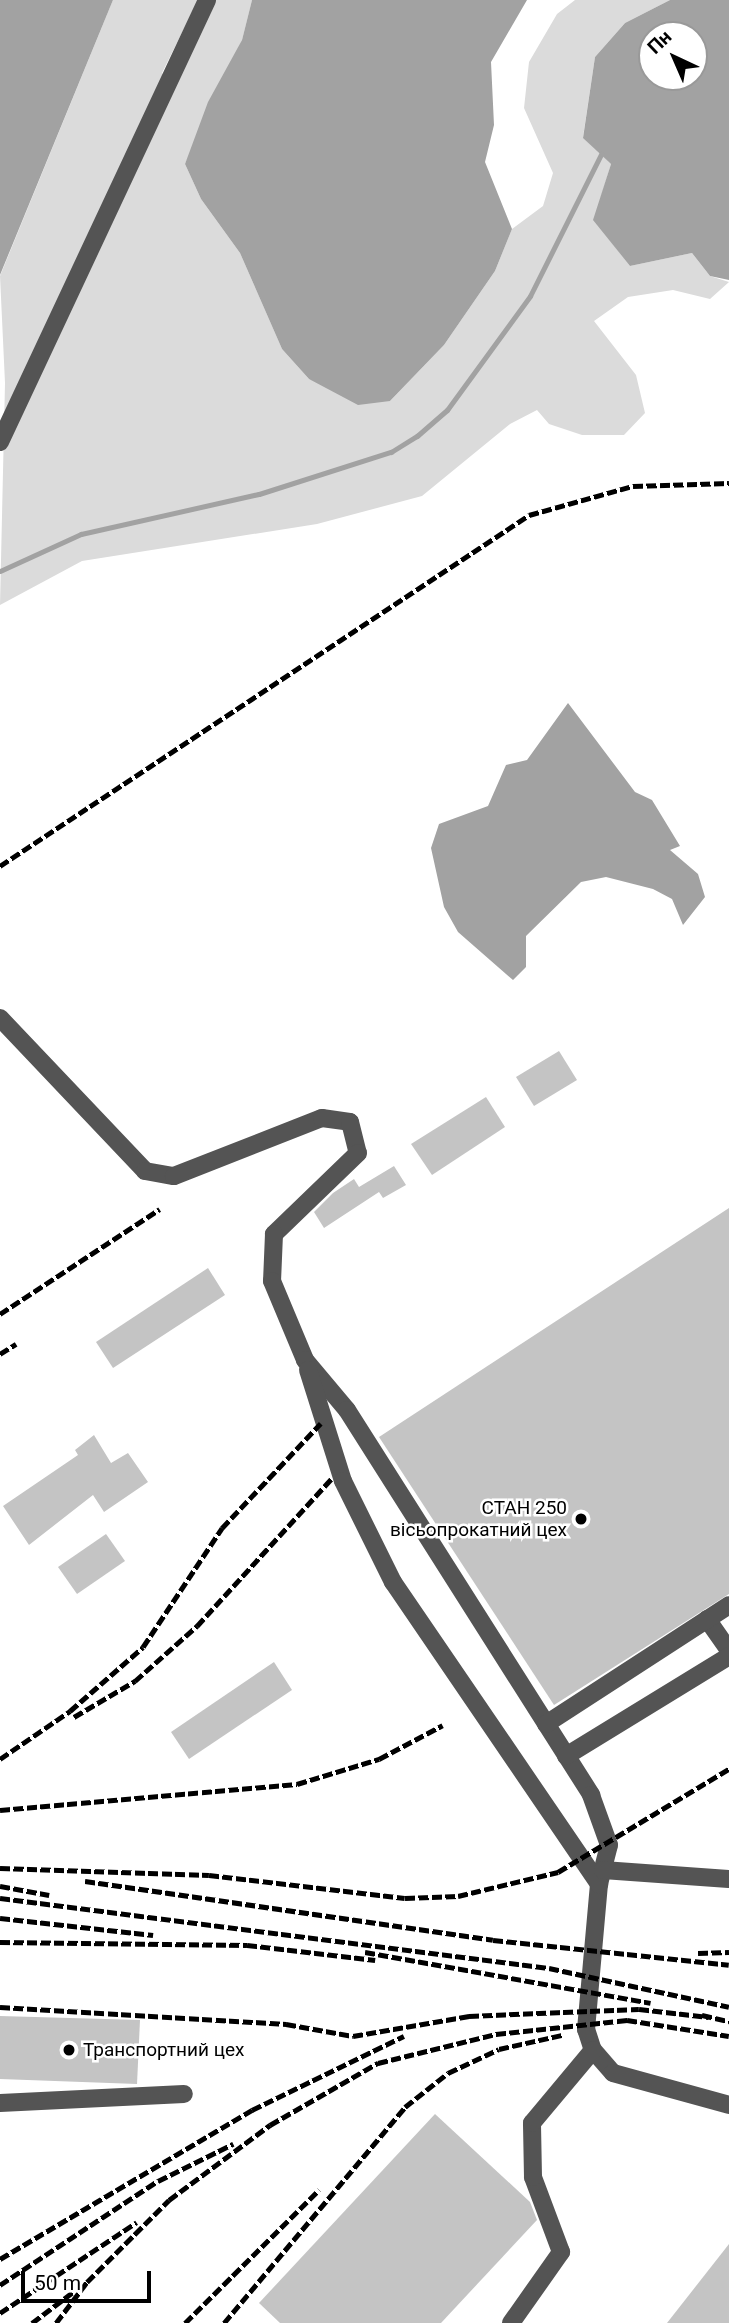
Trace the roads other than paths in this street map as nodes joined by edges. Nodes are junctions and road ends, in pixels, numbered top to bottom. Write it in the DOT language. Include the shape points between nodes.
graph roads {
  1 [pos="207,0"];
  2 [pos="0,442"];
  3 [pos="0,1018"];
  4 [pos="305,1360"];
  5 [pos="729,1605"];
  6 [pos="707,1619"];
  7 [pos="729,1650"];
  8 [pos="729,1656"];
  9 [pos="546,1724"];
  10 [pos="566,1756"];
  11 [pos="601,1877"];
  12 [pos="729,1879"];
  13 [pos="593,2050"];
  14 [pos="184,2094"];
  15 [pos="0,2103"];
  16 [pos="729,2105"];
  17 [pos="512,2323"];
  1 -- 2 [label="lane"];
  3 -- 4 [label="lane" via="145,1171 174,1176 322,1118 349,1122 358,1153 351,1165 294,1209 274,1234 269,1256 272,1281"];
  4 -- 9 [label="lane" via="346,1410"];
  4 -- 11 [label="lane" via="343,1481 393,1582"];
  5 -- 6 [label="lane"];
  6 -- 7 [label="lane"];
  6 -- 9 [label="lane"];
  8 -- 10 [label="lane"];
  9 -- 10 [label="lane"];
  10 -- 11 [label="lane" via="591,1795 609,1845"];
  11 -- 12 [label="lane"];
  11 -- 13 [label="lane" via="586,2029"];
  13 -- 16 [label="lane" via="613,2073"];
  13 -- 17 [label="lane" via="532,2123 533,2177 561,2252"];
  14 -- 15 [label="lane"];
}
